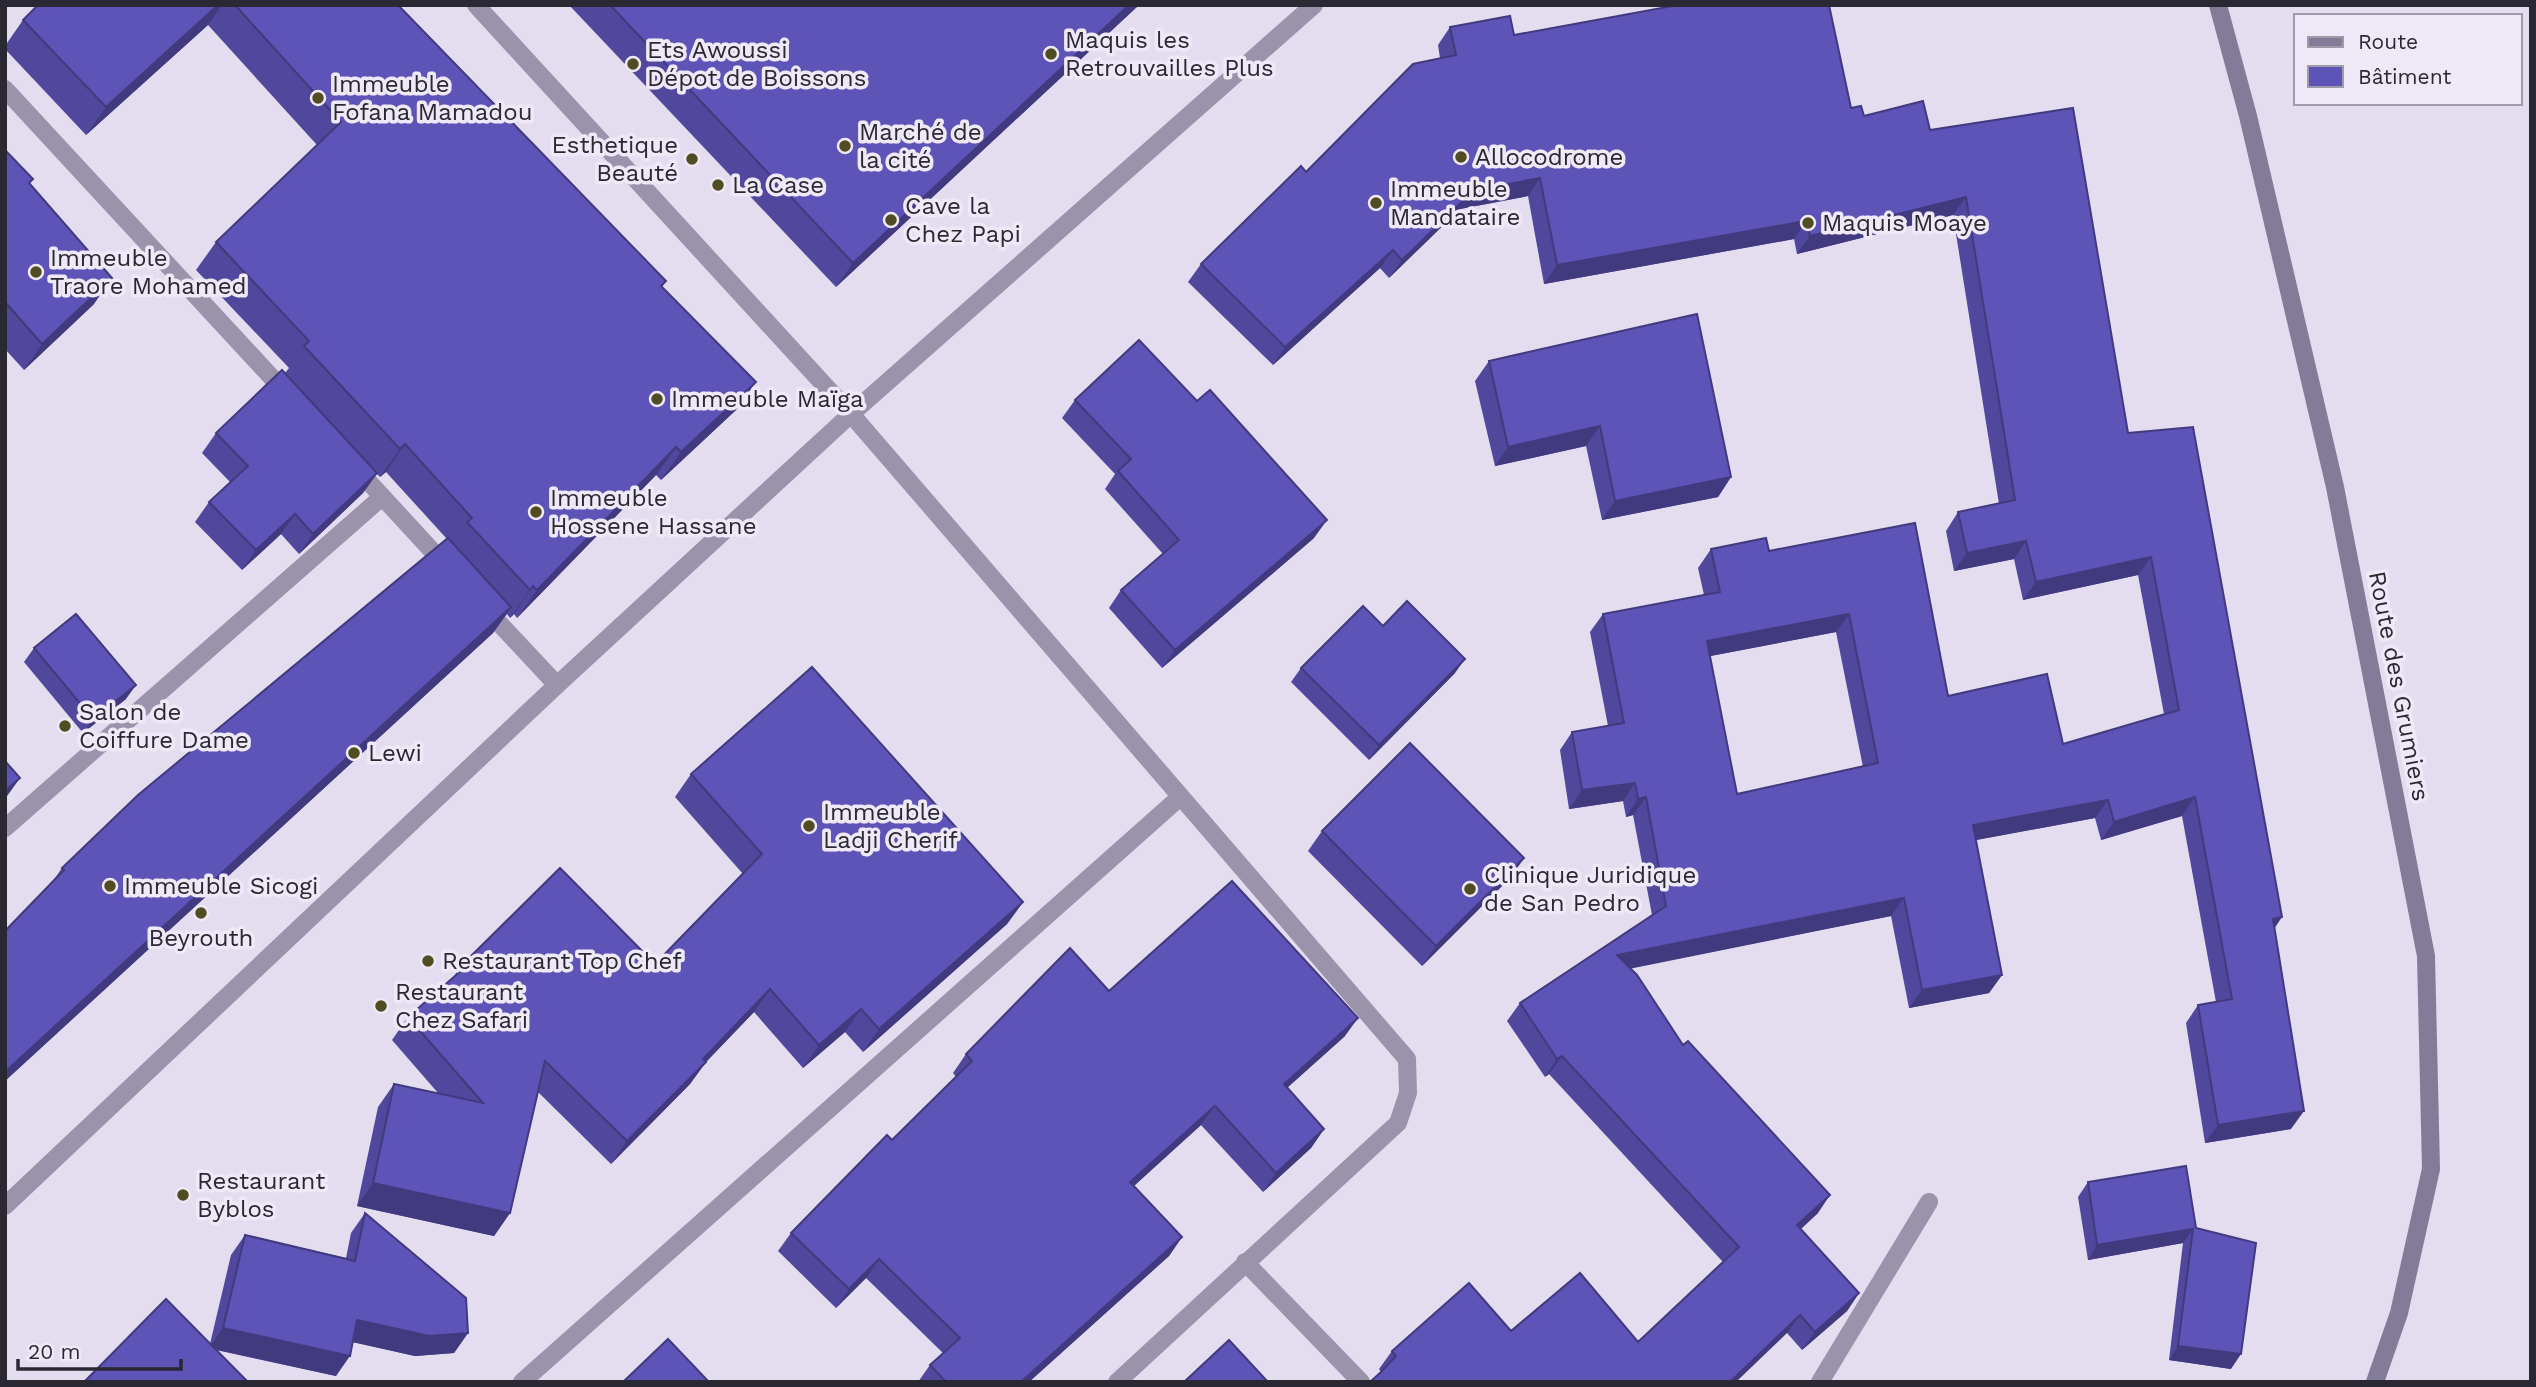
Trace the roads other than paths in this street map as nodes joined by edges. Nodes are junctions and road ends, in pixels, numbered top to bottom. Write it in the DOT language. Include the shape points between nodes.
graph roads {
  1 [pos="476,5"];
  2 [pos="1314,5"];
  3 [pos="2218,5"];
  4 [pos="5,89"];
  5 [pos="297,405"];
  6 [pos="851,414"];
  7 [pos="344,456"];
  8 [pos="382,496"];
  9 [pos="456,576"];
  10 [pos="474,596"];
  11 [pos="557,685"];
  12 [pos="1180,798"];
  13 [pos="5,828"];
  14 [pos="1929,1202"];
  15 [pos="5,1206"];
  16 [pos="1245,1262"];
  17 [pos="522,1382"];
  18 [pos="1116,1382"];
  19 [pos="1361,1382"];
  20 [pos="1820,1382"];
  21 [pos="2375,1382"];
  1 -- 6 [label="street"];
  2 -- 6 [label="street"];
  3 -- 21 [label="main road, Route des Grumiers" via="2335,487 2426,956 2431,1169 2399,1312"];
  4 -- 5 [label="street"];
  6 -- 11 [label="street"];
  6 -- 12 [label="street"];
  7 -- 8 [label="street"];
  8 -- 9 [label="street"];
  8 -- 13 [label="street"];
  10 -- 11 [label="street"];
  11 -- 15 [label="street"];
  12 -- 16 [label="street" via="1407,1059 1408,1093 1398,1124"];
  12 -- 17 [label="street"];
  14 -- 20 [label="street"];
  16 -- 18 [label="street"];
  16 -- 19 [label="street"];
}
